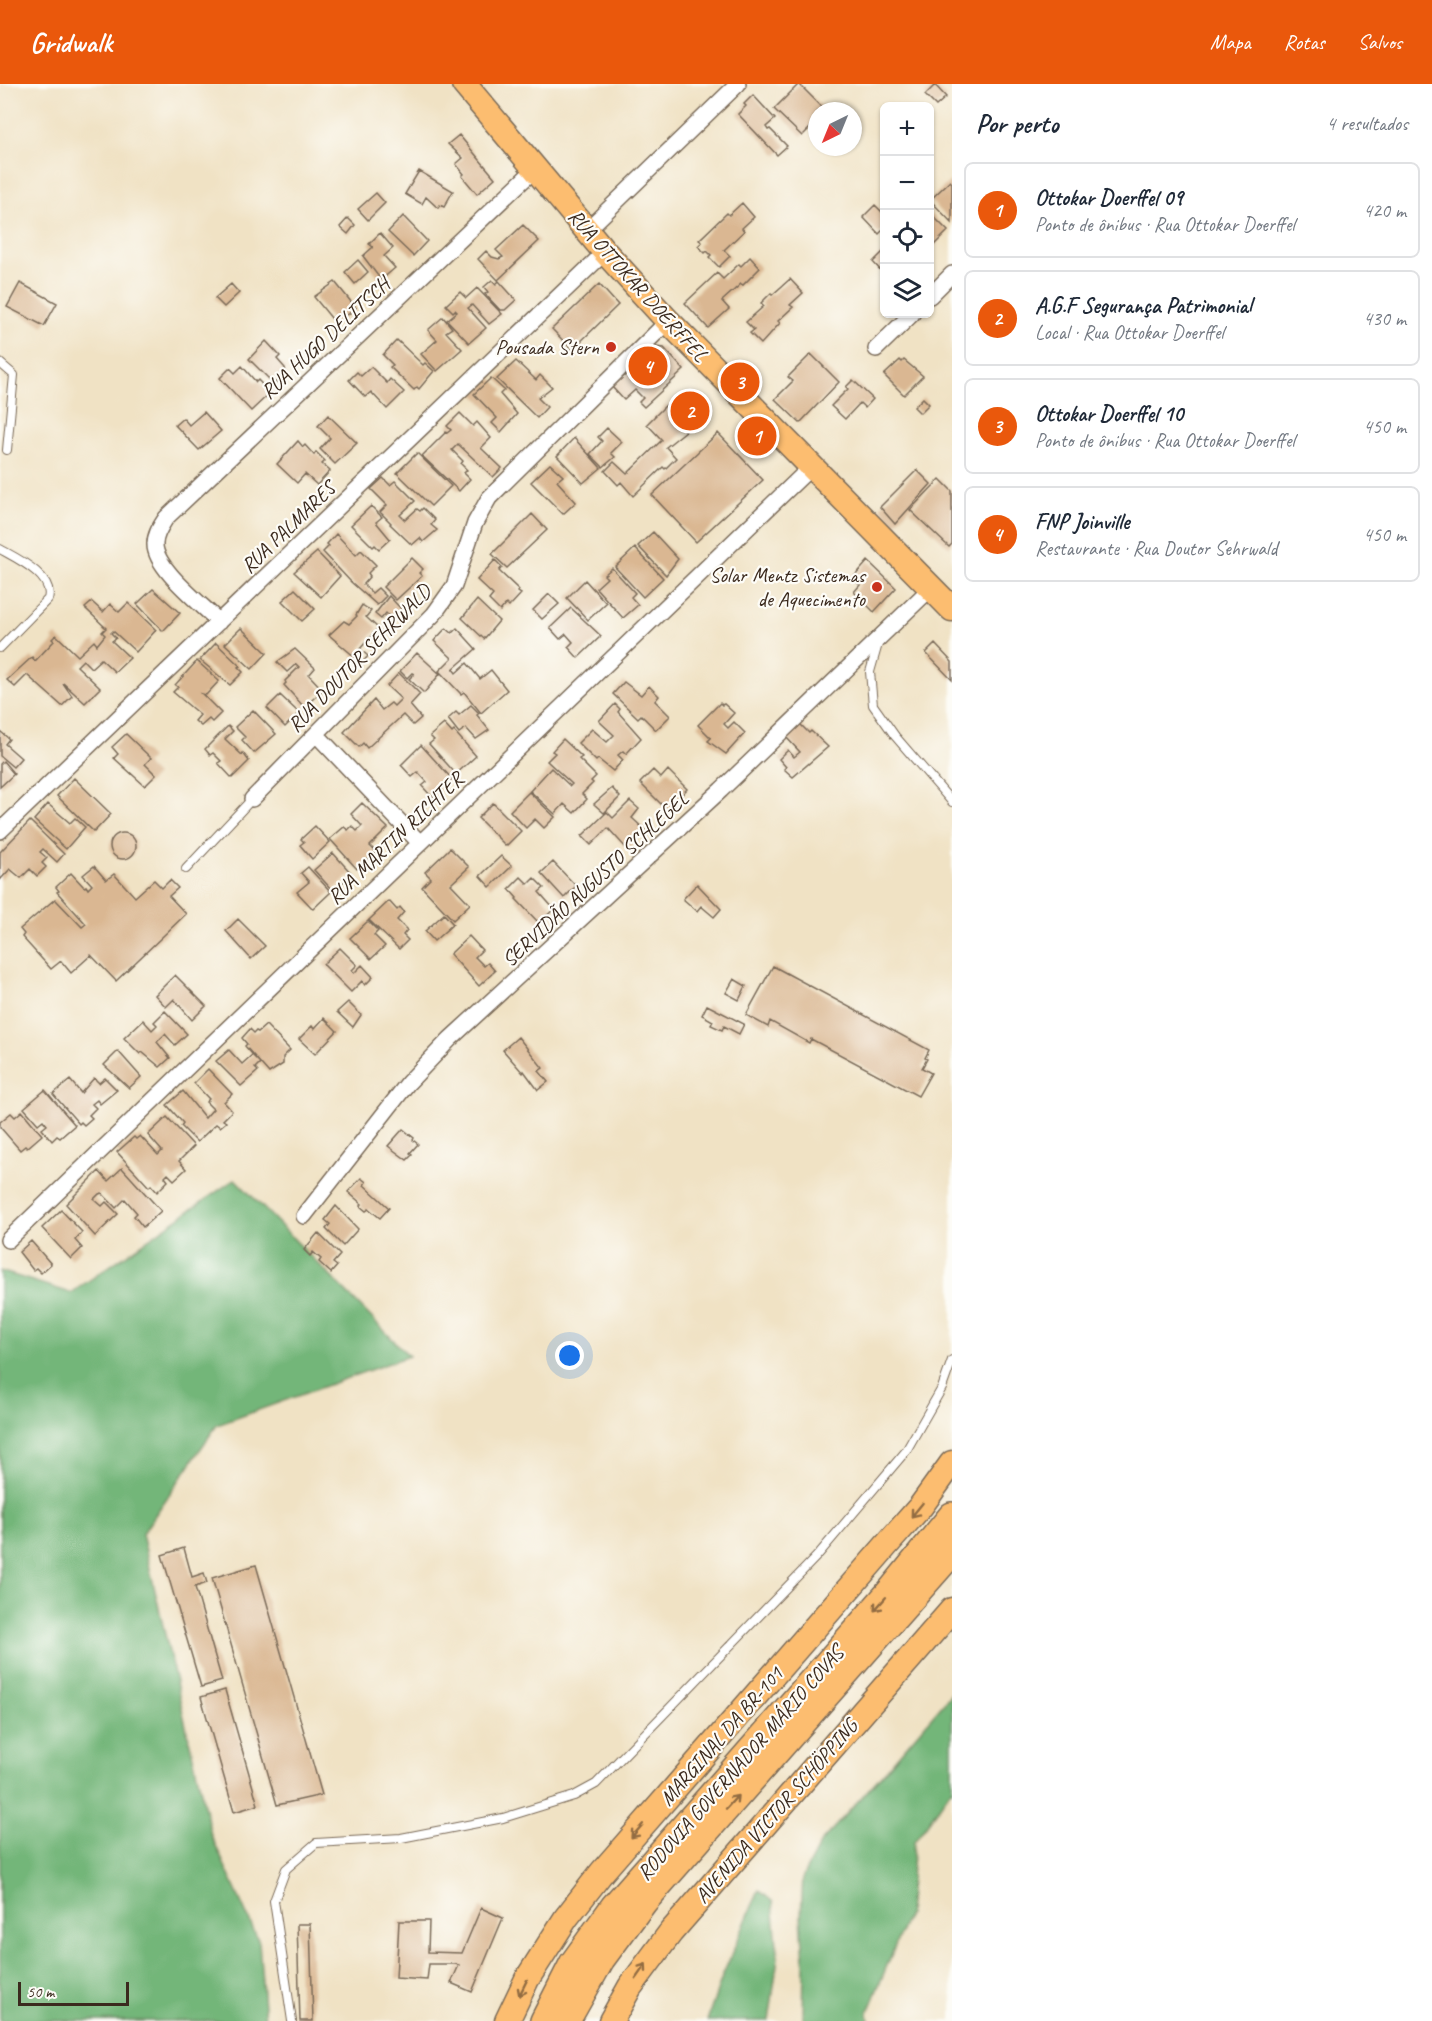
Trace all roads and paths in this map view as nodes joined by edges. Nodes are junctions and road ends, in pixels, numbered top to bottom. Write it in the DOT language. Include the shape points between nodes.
graph roads {
  1 [pos="464,84"];
  2 [pos="738,84"];
  3 [pos="535,169"];
  4 [pos="587,230"];
  5 [pos="605,252"];
  6 [pos="952,274"];
  7 [pos="934,292"];
  8 [pos="908,318"];
  9 [pos="668,321"];
  10 [pos="876,349"];
  11 [pos="0,363"];
  12 [pos="7,450"];
  13 [pos="811,466"];
  14 [pos="0,549"];
  15 [pos="931,588"];
  16 [pos="951,608"];
  17 [pos="219,622"];
  18 [pos="880,636"];
  19 [pos="0,648"];
  20 [pos="316,734"];
  21 [pos="252,799"];
  22 [pos="952,802"];
  23 [pos="0,831"];
  24 [pos="420,843"];
  25 [pos="186,869"];
  26 [pos="304,1216"];
  27 [pos="8,1240"];
  28 [pos="952,1360"];
  29 [pos="952,1463"];
  30 [pos="952,1516"];
  31 [pos="952,1552"];
  32 [pos="952,1570"];
  33 [pos="952,1610"];
  34 [pos="858,1661"];
  35 [pos="292,2021"];
  36 [pos="507,2021"];
  37 [pos="544,2021"];
  38 [pos="566,2021"];
  39 [pos="611,2021"];
  1 -- 3 [label="main road, RUA OTTOKAR DOERFFEL"];
  2 -- 4 [label="street"];
  3 -- 4 [label="main road, RUA OTTOKAR DOERFFEL"];
  3 -- 17 [label="street, RUA HUGO DELITSCH" via="166,518 155,545 159,560"];
  4 -- 5 [label="main road, RUA OTTOKAR DOERFFEL"];
  5 -- 9 [label="main road, RUA OTTOKAR DOERFFEL"];
  5 -- 17 [label="street, RUA PALMARES"];
  6 -- 7 [label="street"];
  8 -- 10 [label="street"];
  9 -- 13 [label="main road, RUA OTTOKAR DOERFFEL"];
  9 -- 20 [label="street, RUA DOUTOR SEHRWALD" via="489,498 475,522 447,598"];
  11 -- 12 [label="lane" via="14,375"];
  13 -- 15 [label="main road, RUA OTTOKAR DOERFFEL"];
  13 -- 24 [label="street, RUA MARTIN RICHTER"];
  14 -- 19 [label="lane" via="38,573 48,585 49,594"];
  15 -- 16 [label="main road, RUA OTTOKAR DOERFFEL"];
  15 -- 18 [label="street, SERVIDÃO AUGUSTO SCHLEGEL"];
  17 -- 23 [label="street, RUA PALMARES"];
  18 -- 22 [label="lane" via="870,672 873,705"];
  18 -- 26 [label="street, SERVIDÃO AUGUSTO SCHLEGEL" via="721,790 450,1039 408,1083"];
  20 -- 21 [label="street, RUA DOUTOR SEHRWALD"];
  20 -- 24 [label="street"];
  21 -- 25 [label="lane"];
  24 -- 27 [label="street, RUA MARTIN RICHTER"];
  28 -- 35 [label="lane" via="942,1388 906,1451 818,1556 596,1784 574,1796 503,1818 401,1838 316,1843 286,1869 274,1901"];
  29 -- 36 [label="main road, MARGINAL DA BR-101, one-way" via="921,1506 602,1872 566,1918 527,1979"];
  30 -- 37 [label="highway, RODOVIA GOVERNADOR MÁRIO COVAS, one-way" via="905,1576 614,1906 573,1964"];
  31 -- 34 [label="highway, RODOVIA GOVERNADOR MÁRIO COVAS"];
  32 -- 34 [label="highway"];
  39 -- 33 [label="main road, AVENIDA VICTOR SCHÖPPING, one-way" via="630,1987 677,1925"];
  38 -- 34 [label="highway, RODOVIA GOVERNADOR MÁRIO COVAS, one-way" via="601,1959 633,1916"];
}
